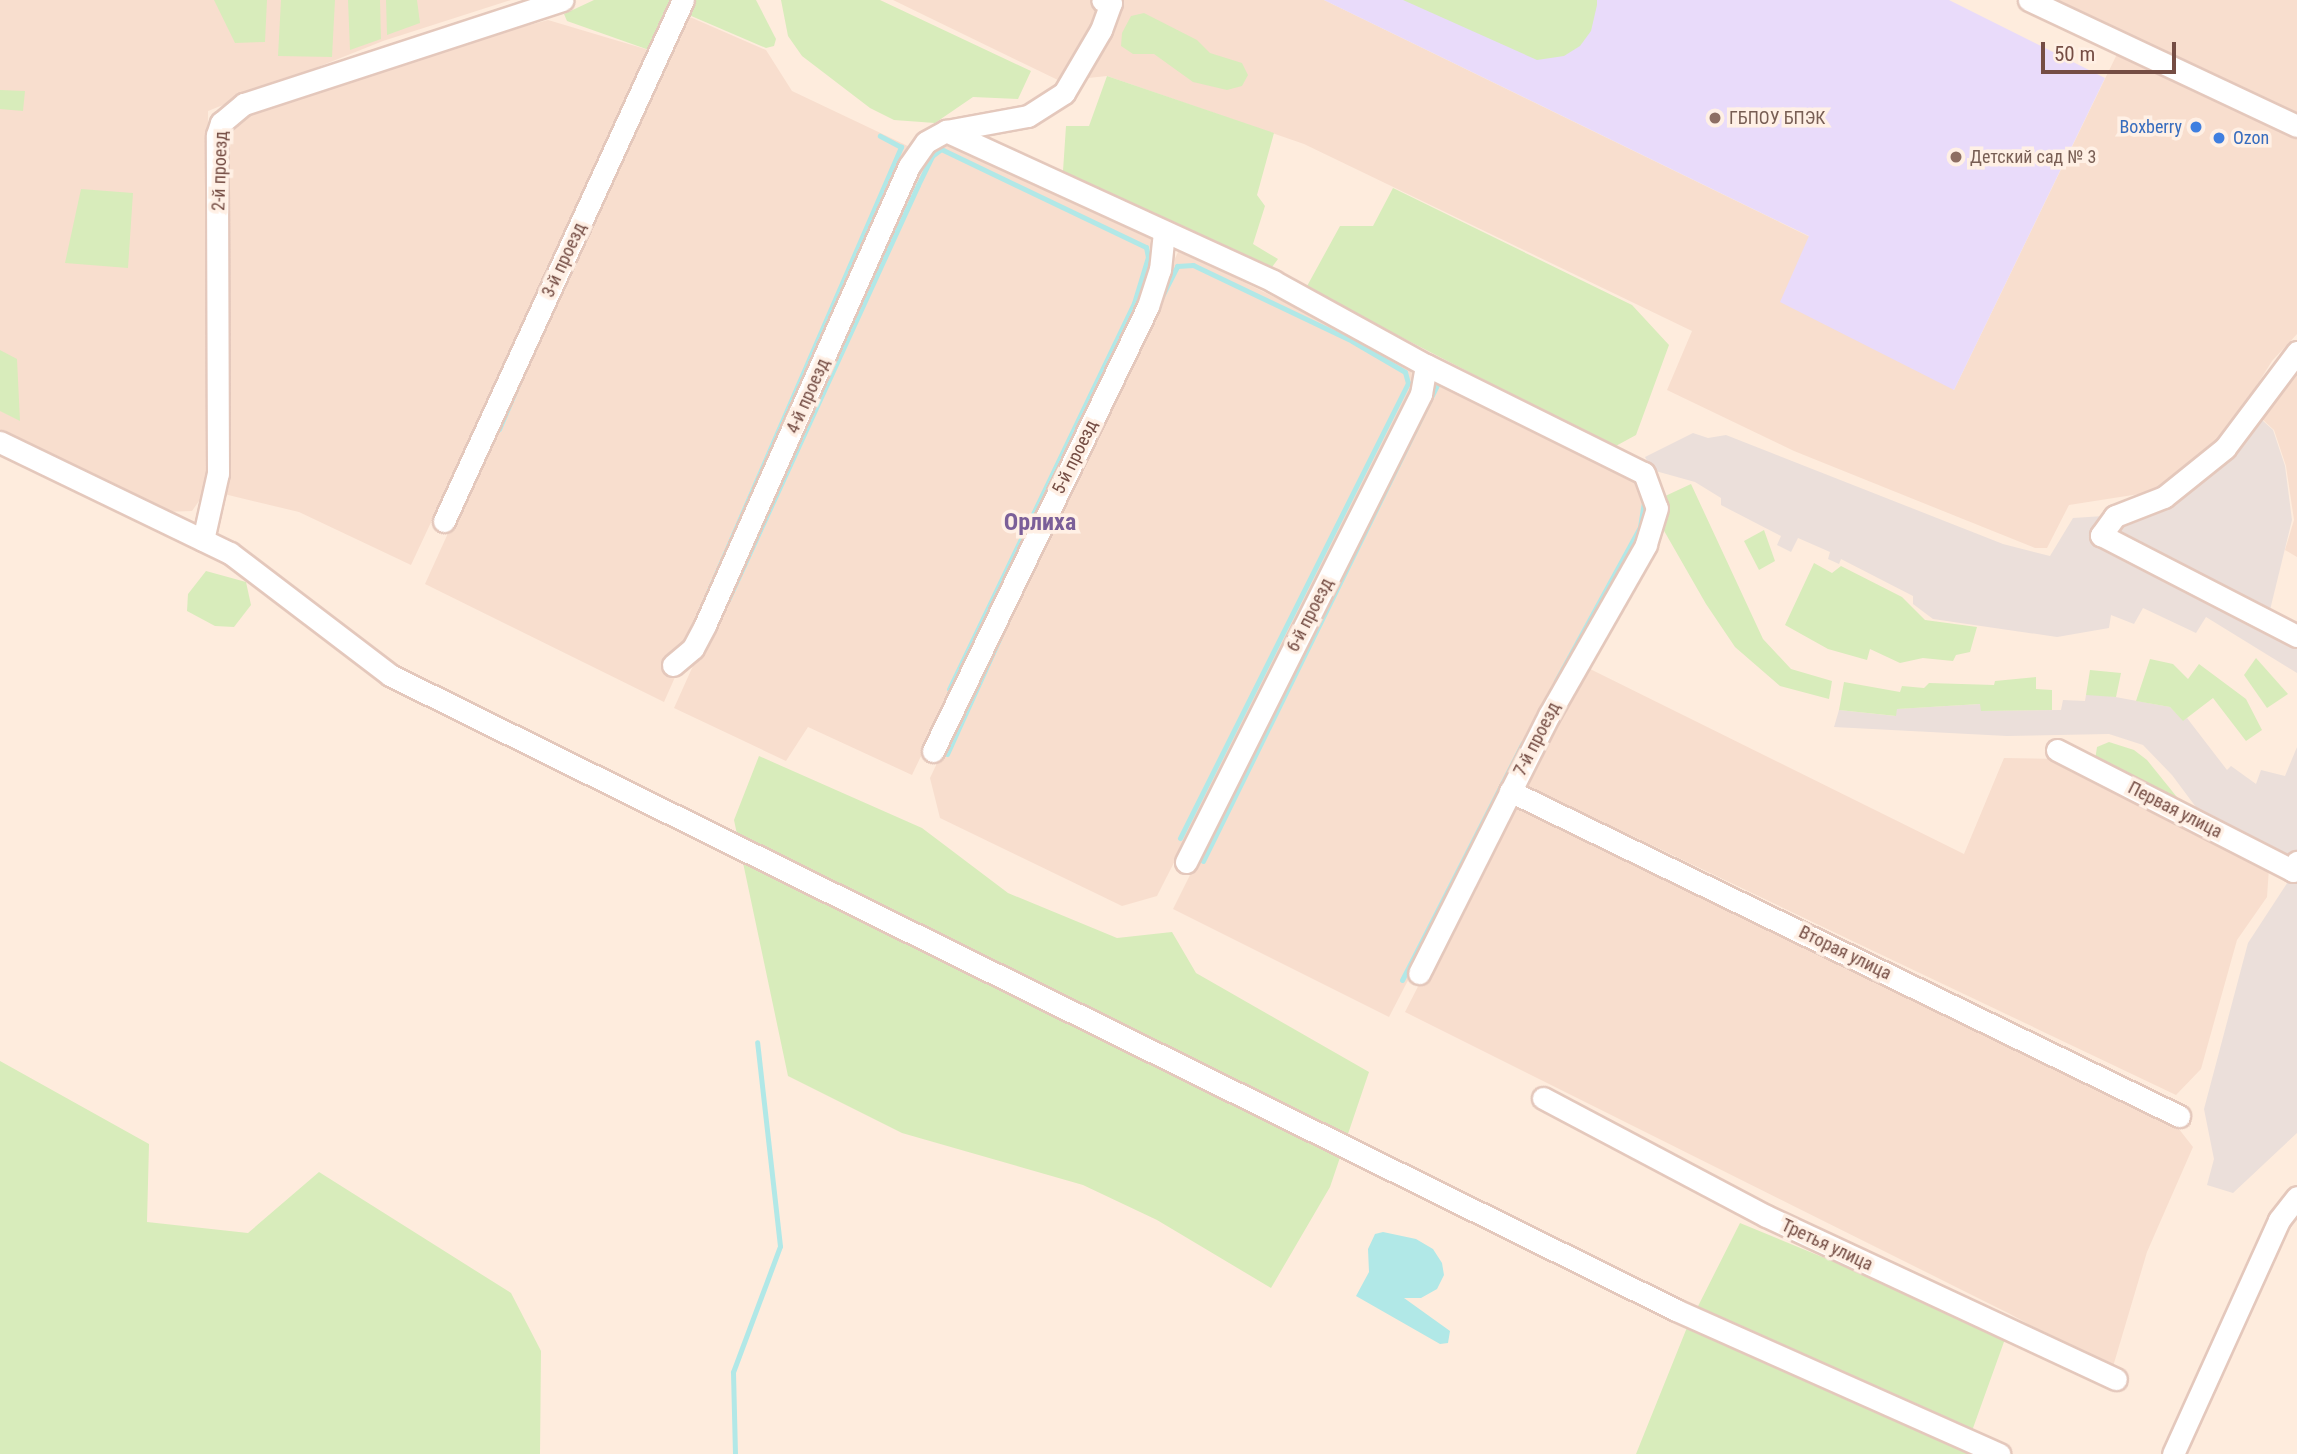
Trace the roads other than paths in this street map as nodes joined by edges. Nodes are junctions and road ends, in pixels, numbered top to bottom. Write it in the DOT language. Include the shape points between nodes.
graph roads {
  1 [pos="562,0"];
  2 [pos="683,0"];
  3 [pos="1102,0"];
  4 [pos="2029,0"];
  5 [pos="2297,126"];
  6 [pos="946,131"];
  7 [pos="1164,233"];
  8 [pos="2297,352"];
  9 [pos="1426,365"];
  10 [pos="0,442"];
  11 [pos="444,521"];
  12 [pos="204,540"];
  13 [pos="2297,636"];
  14 [pos="673,665"];
  15 [pos="2057,750"];
  16 [pos="933,751"];
  17 [pos="1510,791"];
  18 [pos="1186,862"];
  19 [pos="2295,866"];
  20 [pos="1419,973"];
  21 [pos="1543,1098"];
  22 [pos="2179,1116"];
  23 [pos="2297,1197"];
  24 [pos="2116,1379"];
  25 [pos="1999,1454"];
  26 [pos="2173,1454"];
  1 -- 12 [label="street, 2-й проезд" via="244,104 222,123 217,135 218,473"];
  2 -- 11 [label="street, 3-й проезд"];
  3 -- 6 [label="street" via="1111,3 1101,30 1064,93 1028,116"];
  4 -- 5 [label="street"];
  6 -- 7 [label="street" via="995,150"];
  6 -- 14 [label="street, 4-й проезд" via="926,142 909,166 705,625 692,648"];
  7 -- 9 [label="street" via="1273,281"];
  7 -- 16 [label="street, 5-й проезд" via="1160,271 1147,306"];
  8 -- 13 [label="street" via="2225,448 2164,498 2115,516 2101,535"];
  9 -- 17 [label="street, 7-й проезд" via="1644,473 1657,508 1646,545"];
  9 -- 18 [label="street, 6-й проезд" via="1421,394"];
  10 -- 12 [label="street"];
  12 -- 25 [label="street" via="260,572 356,653 390,675 1676,1310"];
  15 -- 19 [label="street, Первая улица"];
  17 -- 20 [label="street, 7-й проезд"];
  17 -- 22 [label="street, Вторая улица"];
  21 -- 24 [label="street, Третья улица" via="1766,1216"];
  23 -- 26 [label="street" via="2279,1220"];
}
